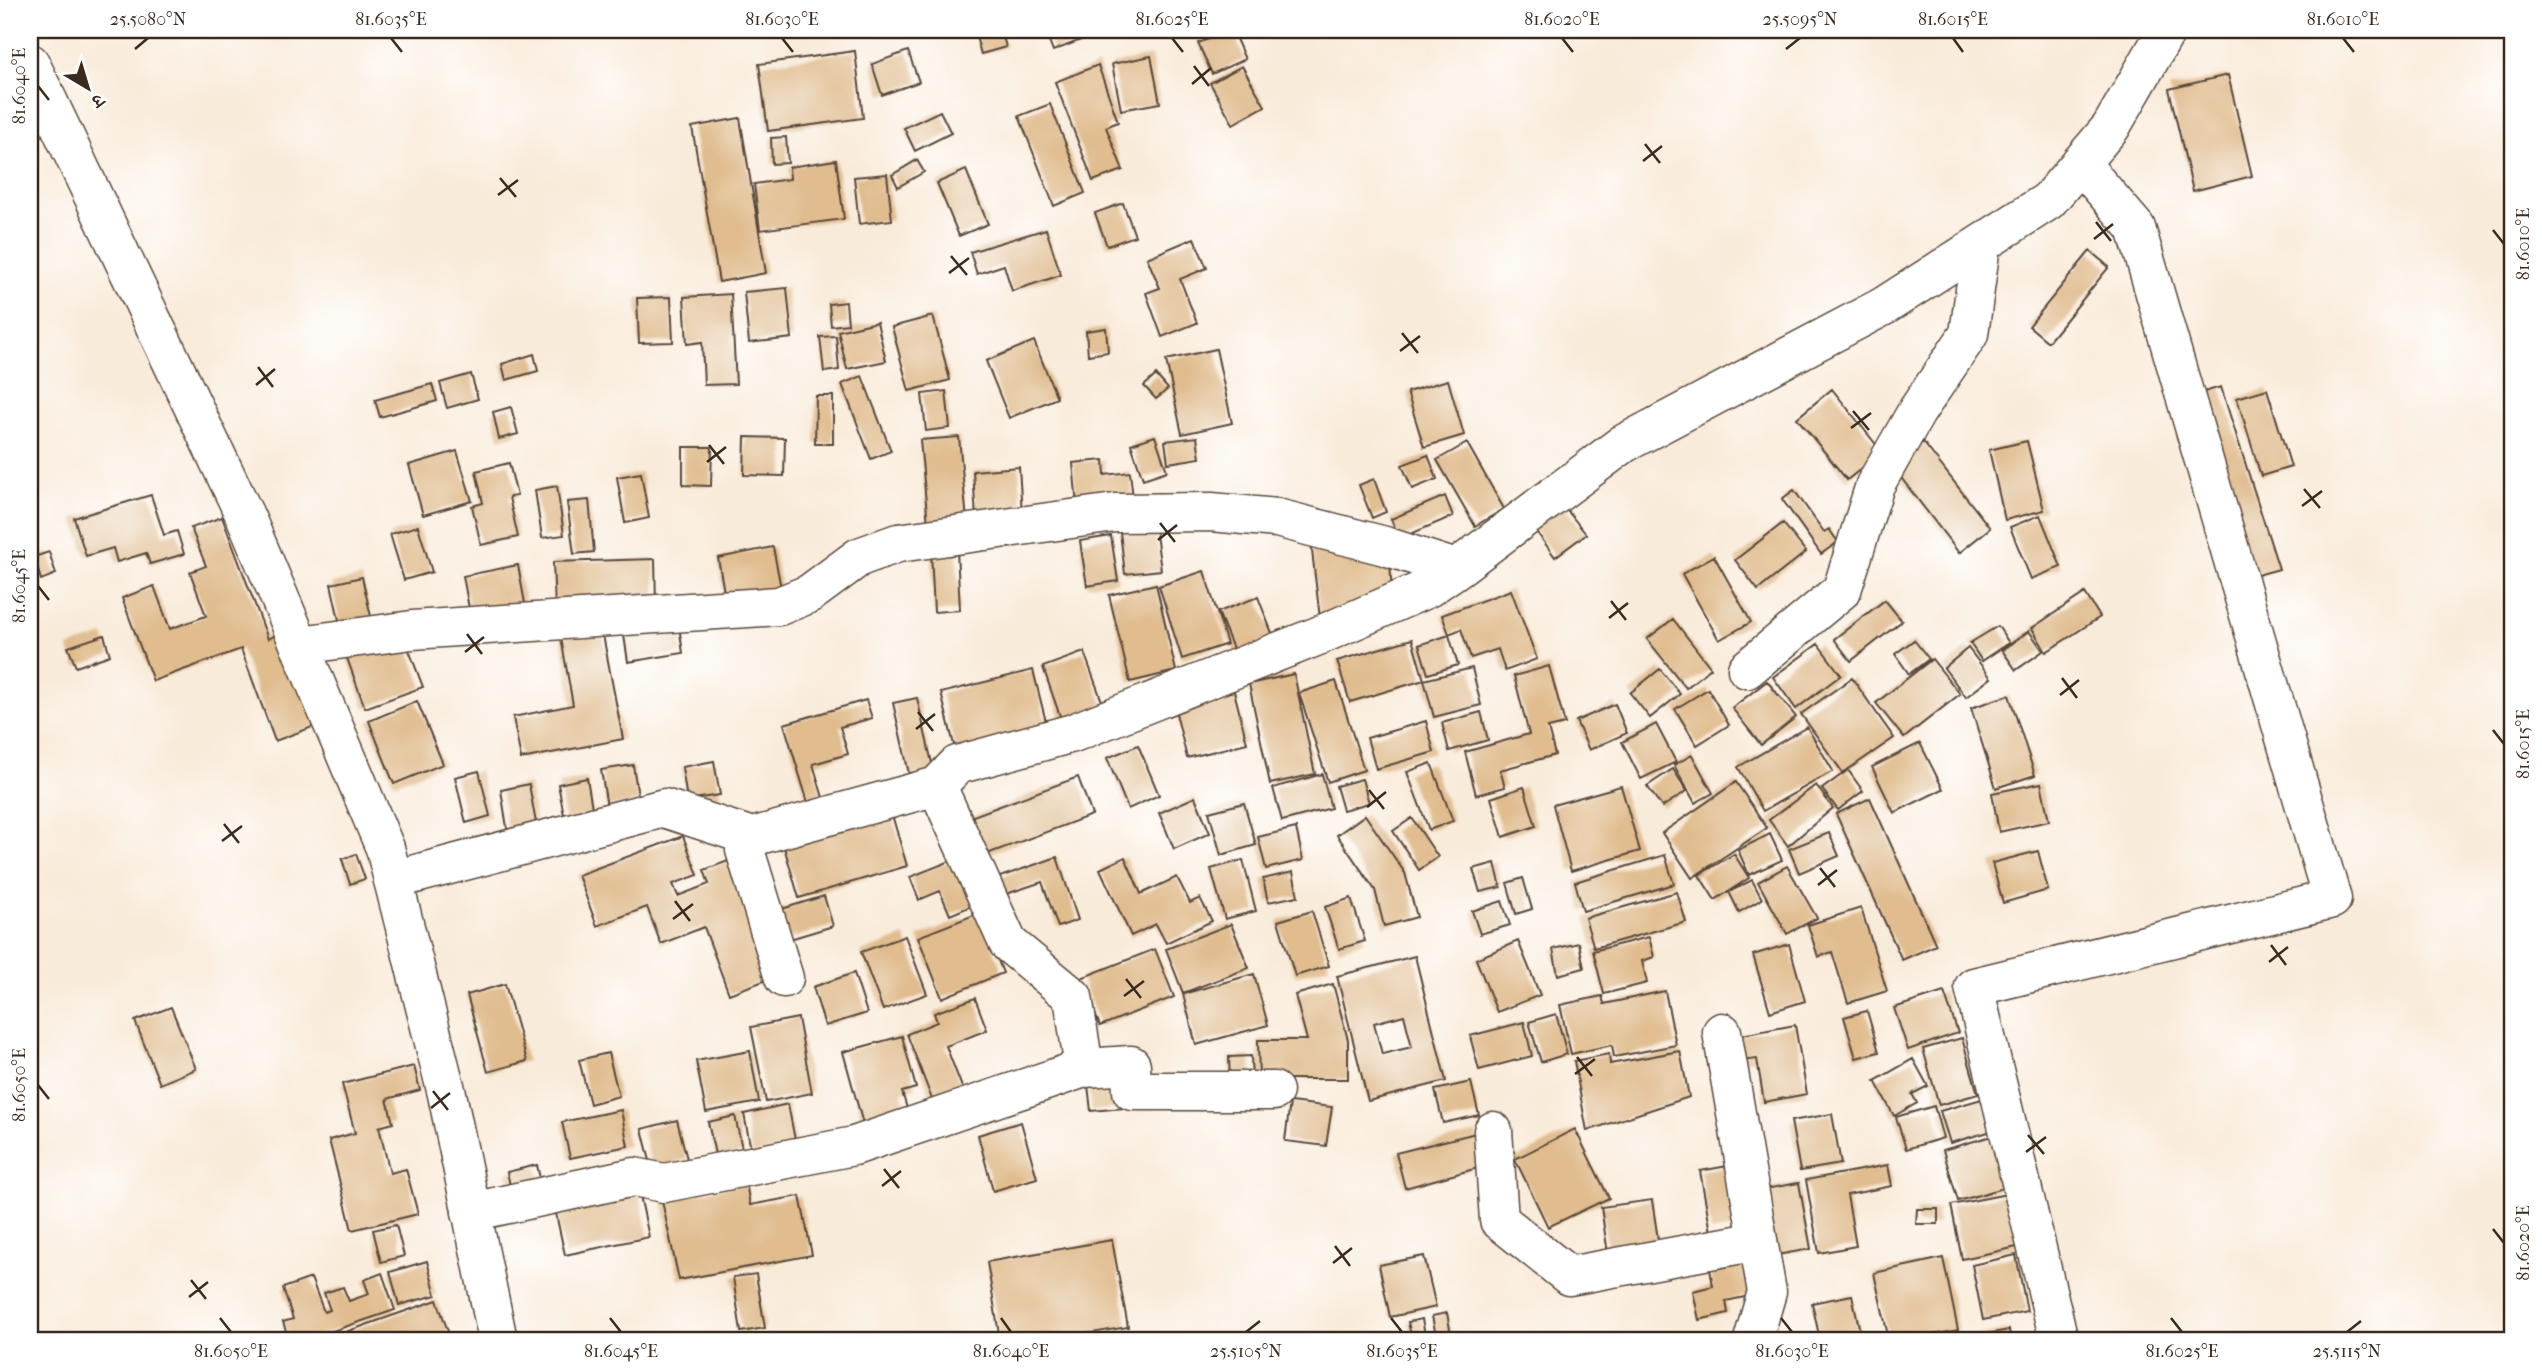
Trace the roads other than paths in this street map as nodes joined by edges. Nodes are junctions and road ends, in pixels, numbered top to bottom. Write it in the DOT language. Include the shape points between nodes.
graph roads {
  1 [pos="2167,30"];
  2 [pos="30,63"];
  3 [pos="2080,163"];
  4 [pos="1981,245"];
  5 [pos="1456,569"];
  6 [pos="300,645"];
  7 [pos="1747,669"];
  8 [pos="937,786"];
  9 [pos="752,837"];
  10 [pos="393,880"];
  11 [pos="784,978"];
  12 [pos="1722,1032"];
  13 [pos="1084,1068"];
  14 [pos="1274,1091"];
  15 [pos="1493,1131"];
  16 [pos="471,1212"];
  17 [pos="1758,1241"];
  18 [pos="498,1340"];
  19 [pos="1753,1340"];
  20 [pos="2059,1340"];
  1 -- 3 [label="street" via="2111,127"];
  2 -- 6 [label="street" via="246,518"];
  3 -- 4 [label="street" via="2048,201"];
  3 -- 20 [label="street" via="2136,228 2332,898 1973,988"];
  4 -- 5 [label="street" via="1884,306 1623,444"];
  4 -- 7 [label="street" via="1969,334 1875,485 1842,590"];
  5 -- 6 [label="street" via="1278,518 1211,512 1115,513 898,543 859,556 809,594 779,606 412,630"];
  5 -- 8 [label="street" via="1427,588 1318,636 1073,733 957,765"];
  6 -- 10 [label="street" via="385,848"];
  8 -- 9 [label="street"];
  8 -- 13 [label="street" via="1008,943 1073,997"];
  9 -- 10 [label="street" via="664,808"];
  9 -- 11 [label="street" via="746,850"];
  10 -- 16 [label="street" via="447,1094"];
  12 -- 17 [label="street"];
  13 -- 14 [label="street" via="1130,1065 1132,1091"];
  13 -- 16 [label="street" via="854,1146 664,1183 634,1177"];
  15 -- 17 [label="street" via="1499,1220 1569,1276"];
  16 -- 18 [label="street"];
  17 -- 19 [label="street" via="1767,1292"];
}
